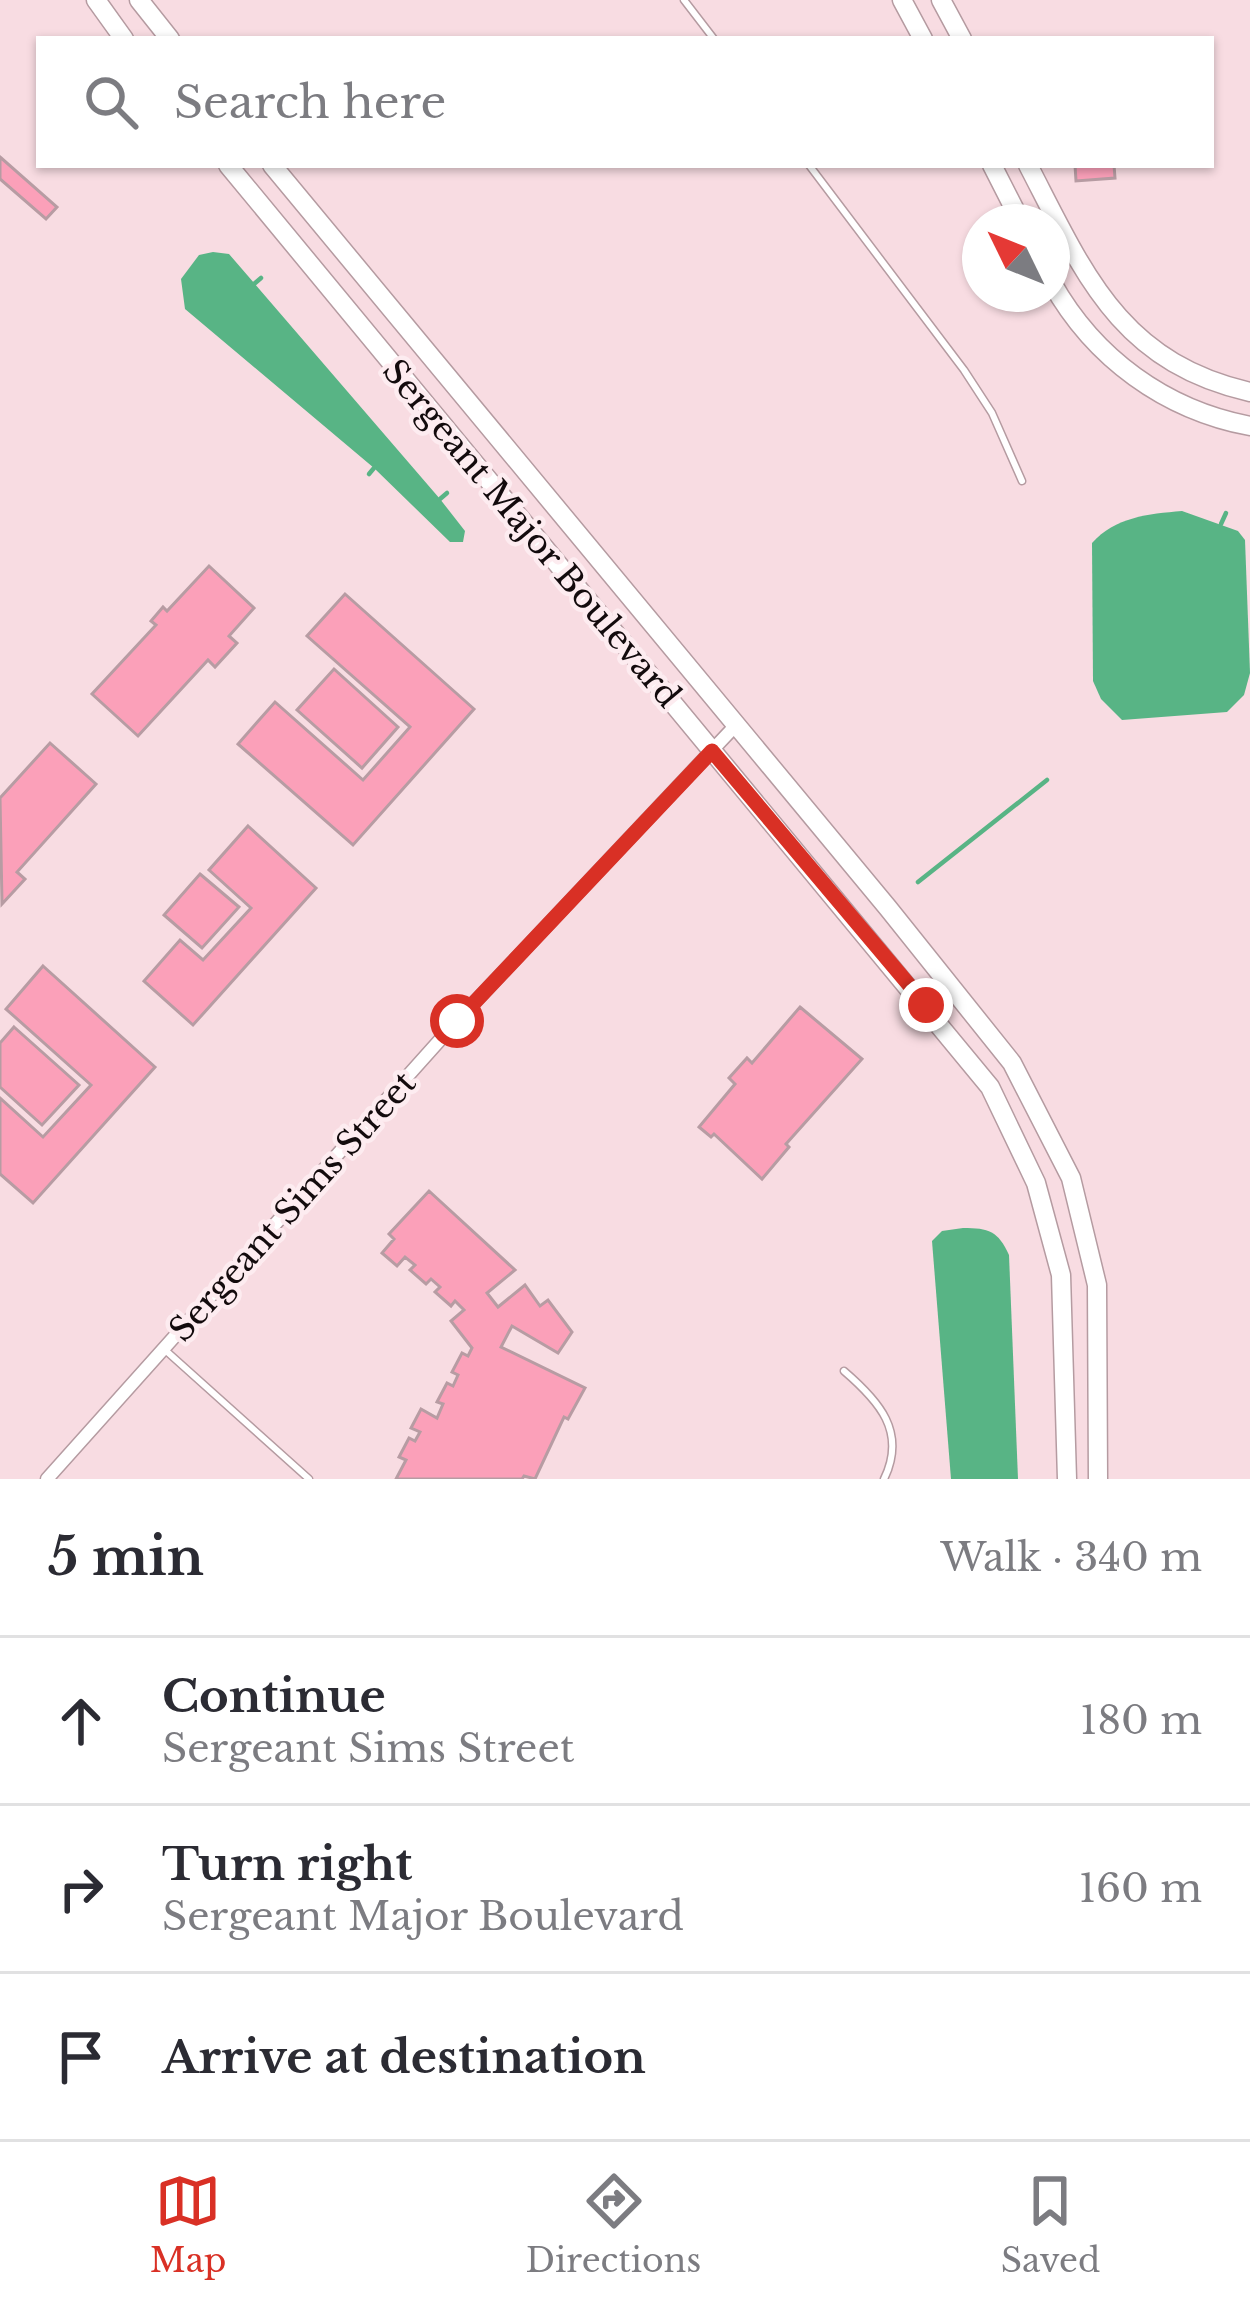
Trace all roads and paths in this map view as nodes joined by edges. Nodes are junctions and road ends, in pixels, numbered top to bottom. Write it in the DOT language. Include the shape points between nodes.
graph roads {
  1 [pos="96,0"];
  2 [pos="139,0"];
  3 [pos="684,0"];
  4 [pos="902,0"];
  5 [pos="941,0"];
  6 [pos="122,36"];
  7 [pos="168,36"];
  8 [pos="712,36"];
  9 [pos="921,36"];
  10 [pos="960,36"];
  11 [pos="230,168"];
  12 [pos="274,168"];
  13 [pos="811,168"];
  14 [pos="994,168"];
  15 [pos="1030,168"];
  16 [pos="1012,204"];
  17 [pos="1070,309"];
  18 [pos="1250,392"];
  19 [pos="1250,426"];
  20 [pos="1022,481"];
  21 [pos="736,725"];
  22 [pos="712,751"];
  23 [pos="164,1349"];
  24 [pos="844,1371"];
  25 [pos="1097,1455"];
  26 [pos="1067,1458"];
  27 [pos="47,1479"];
  28 [pos="309,1479"];
  29 [pos="884,1479"];
  30 [pos="1066,1479"];
  31 [pos="1098,1479"];
  1 -- 6 [label="street"];
  2 -- 7 [label="street"];
  3 -- 8 [label="lane"];
  4 -- 9 [label="street"];
  5 -- 10 [label="street"];
  11 -- 22 [label="street, Sergeant Major Boulevard"];
  12 -- 21 [label="street, Sergeant Major Boulevard"];
  13 -- 20 [label="lane" via="964,370"];
  14 -- 16 [label="street"];
  15 -- 18 [label="street" via="1089,282 1117,317 1183,368"];
  17 -- 19 [label="street" via="1130,374 1193,410"];
  21 -- 22 [label="street, Sergeant Sims Street"];
  21 -- 25 [label="street, Sergeant Major Boulevard" via="1012,1063 1071,1178 1097,1285"];
  22 -- 23 [label="street, Sergeant Sims Street"];
  22 -- 26 [label="street, Sergeant Major Boulevard" via="990,1087 1036,1183 1061,1275"];
  23 -- 27 [label="street, Sergeant Sims Street"];
  23 -- 28 [label="lane"];
  24 -- 29 [label="lane" via="887,1416 893,1443"];
  25 -- 26 [label="street"];
  25 -- 31 [label="street, Sergeant Major Boulevard"];
  26 -- 30 [label="street, Sergeant Major Boulevard"];
}
